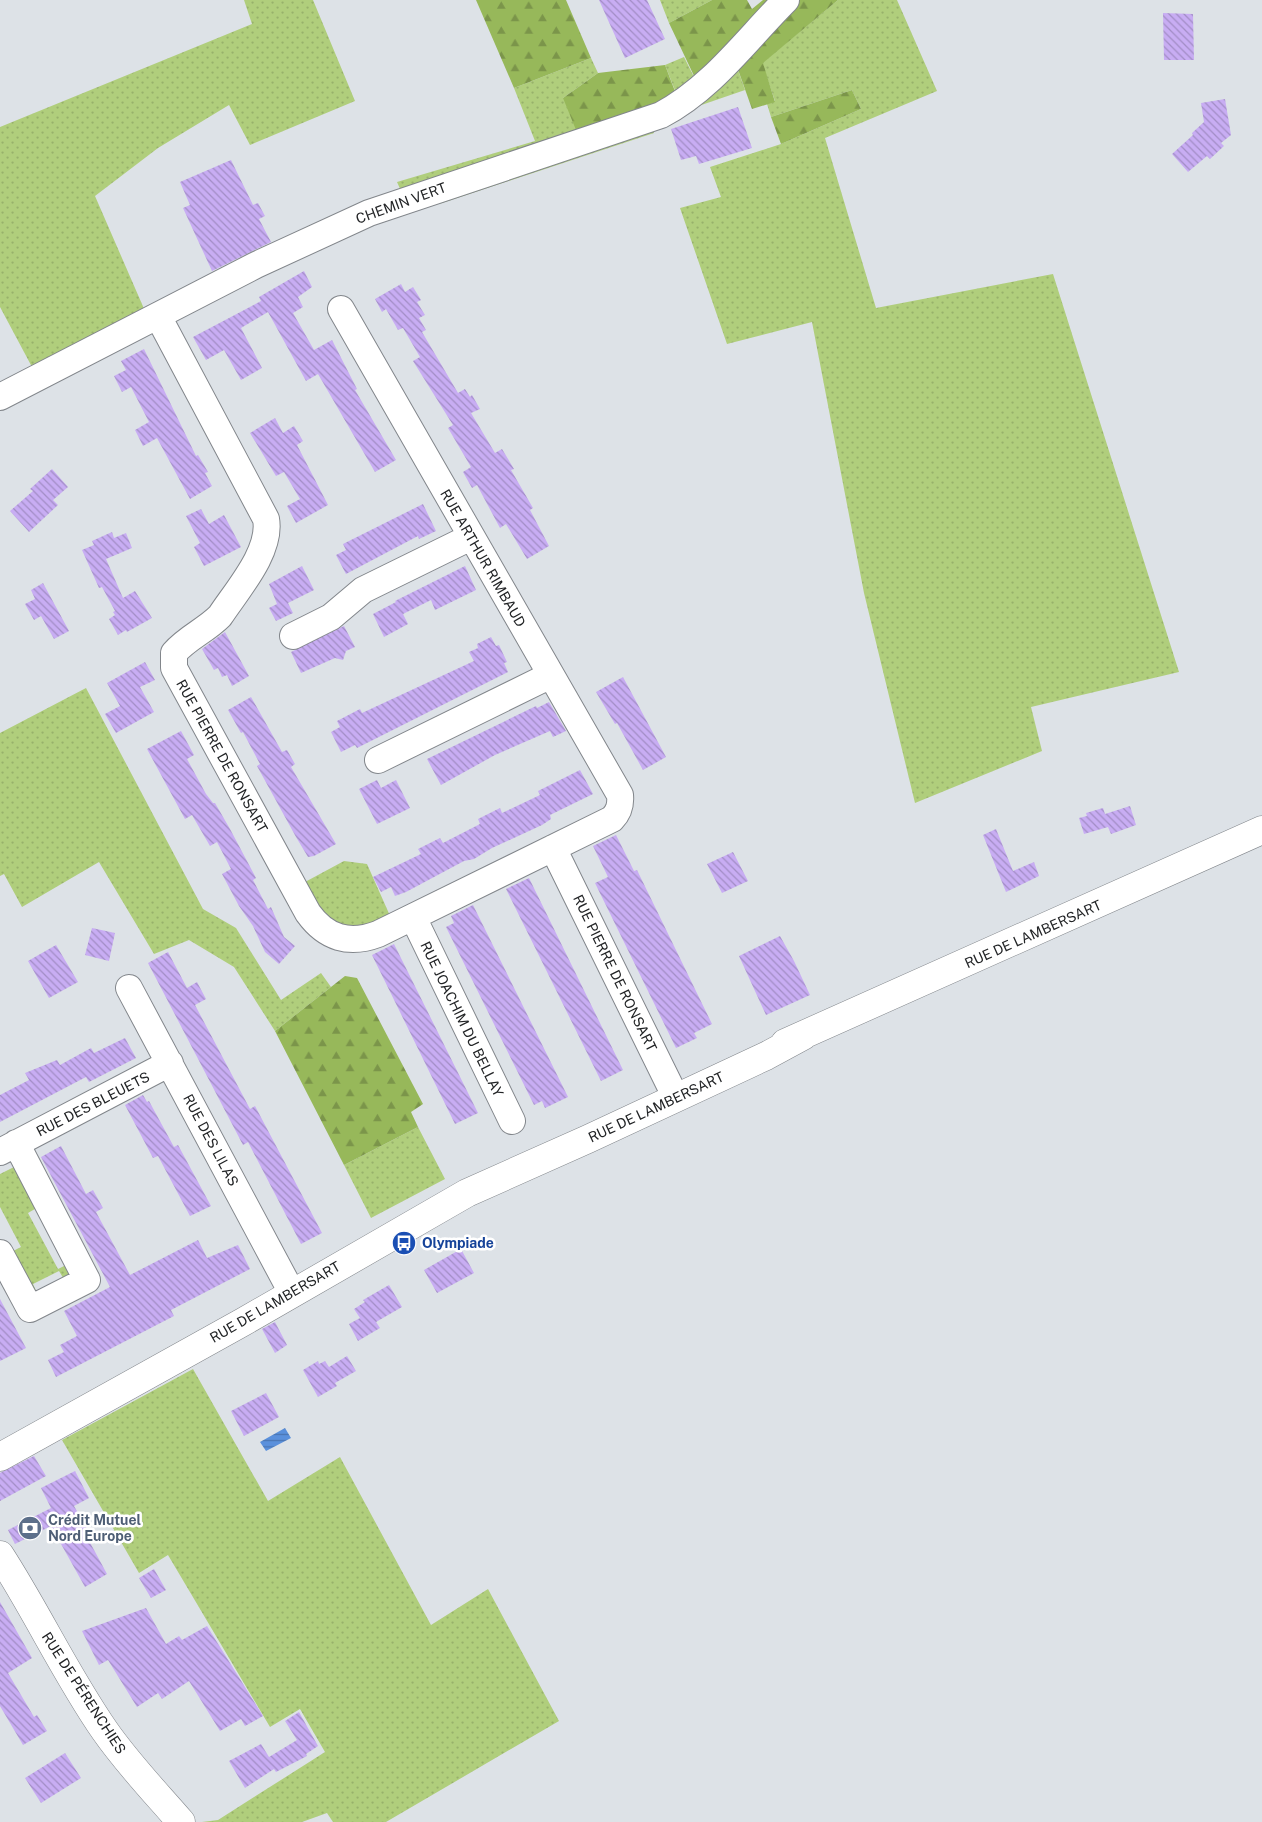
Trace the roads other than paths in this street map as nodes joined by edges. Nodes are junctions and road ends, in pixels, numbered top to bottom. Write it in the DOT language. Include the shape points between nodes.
graph roads {
  1 [pos="786,0"];
  2 [pos="341,309"];
  3 [pos="158,316"];
  4 [pos="0,397"];
  5 [pos="470,537"];
  6 [pos="293,636"];
  7 [pos="551,675"];
  8 [pos="378,760"];
  9 [pos="620,808"];
  10 [pos="1262,830"];
  11 [pos="553,848"];
  12 [pos="413,917"];
  13 [pos="130,988"];
  14 [pos="170,1063"];
  15 [pos="672,1090"];
  16 [pos="512,1121"];
  17 [pos="8,1148"];
  18 [pos="0,1253"];
  19 [pos="292,1293"];
  20 [pos="6,1451"];
  21 [pos="0,1555"];
  22 [pos="181,1822"];
  1 -- 3 [label="street, CHEMIN VERT" via="705,86 661,115 369,213 282,252"];
  2 -- 5 [label="street, RUE ARTHUR RIMBAUD"];
  3 -- 4 [label="street, CHEMIN VERT"];
  3 -- 12 [label="street, RUE PIERRE DE RONSART" via="266,519 268,529 258,558 220,616 186,640 174,653 174,668 315,923 334,936 359,939 378,934"];
  5 -- 6 [label="street" via="363,590 331,617"];
  5 -- 7 [label="street, RUE ARTHUR RIMBAUD"];
  7 -- 8 [label="street"];
  7 -- 9 [label="street, RUE ARTHUR RIMBAUD" via="620,795"];
  9 -- 11 [label="street, RUE PIERRE DE RONSART" via="612,819"];
  10 -- 15 [label="main road, RUE DE LAMBERSART" via="803,1036 720,1063"];
  11 -- 12 [label="street, RUE PIERRE DE RONSART"];
  11 -- 15 [label="street, RUE PIERRE DE RONSART"];
  12 -- 16 [label="street, RUE JOACHIM DU BELLAY"];
  13 -- 14 [label="street, RUE DES LILAS"];
  14 -- 17 [label="street, RUE DES BLEUETS"];
  14 -- 19 [label="street, RUE DES LILAS"];
  15 -- 19 [label="main road, RUE DE LAMBERSART" via="611,1112 535,1162 467,1192"];
  17 -- 18 [label="street" via="87,1280 30,1309"];
  19 -- 20 [label="main road, RUE DE LAMBERSART"];
  21 -- 22 [label="main road, RUE DE PÉRENCHIES" via="105,1730"];
}
